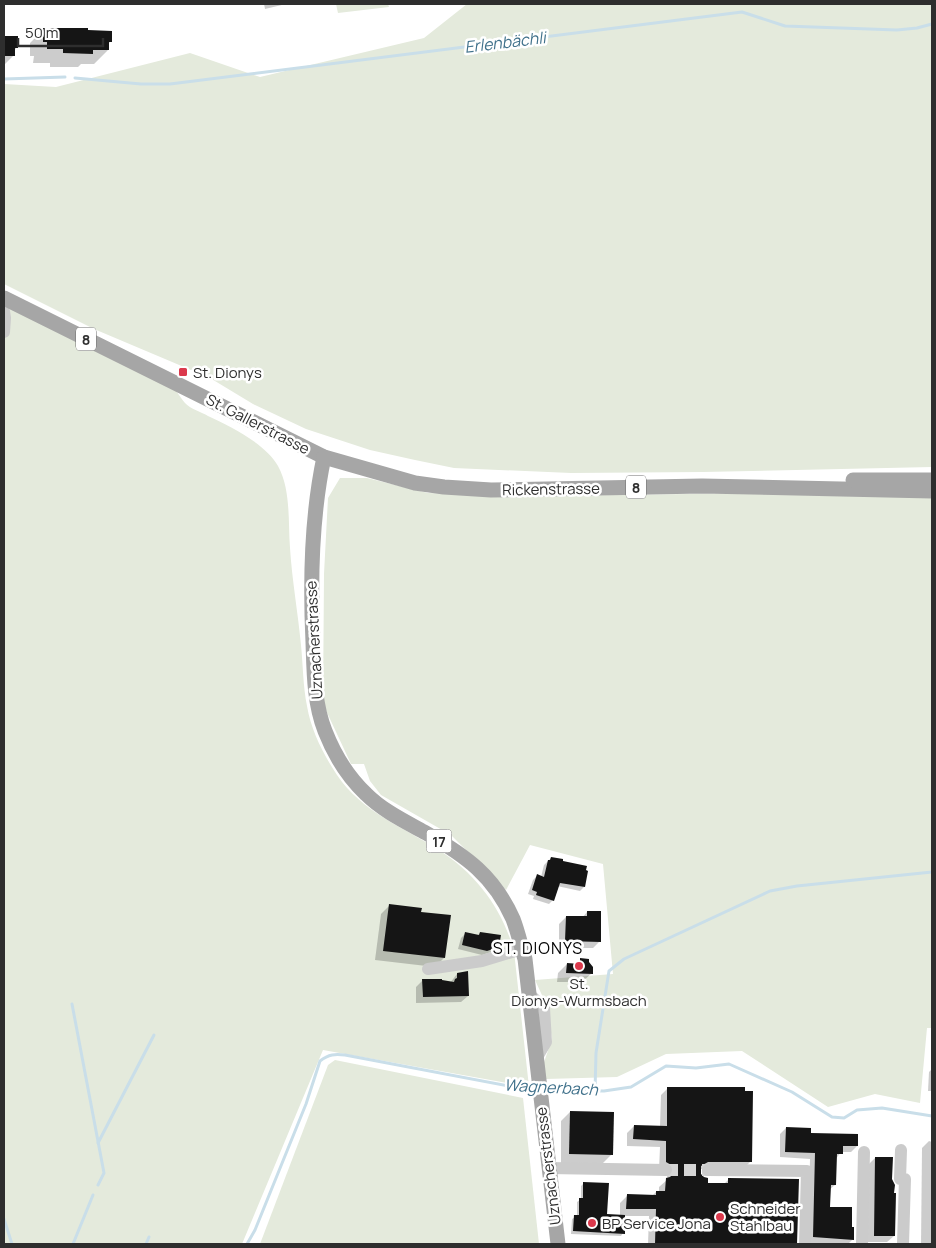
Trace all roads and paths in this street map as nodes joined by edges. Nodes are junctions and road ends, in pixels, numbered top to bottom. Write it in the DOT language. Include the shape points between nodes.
graph roads {
  1 [pos="5,305"];
  2 [pos="4,332"];
  3 [pos="324,457"];
  4 [pos="932,480"];
  5 [pos="782,487"];
  6 [pos="932,491"];
  7 [pos="522,949"];
  8 [pos="428,969"];
  9 [pos="901,1150"];
  10 [pos="864,1152"];
  11 [pos="549,1168"];
  12 [pos="666,1170"];
  13 [pos="708,1170"];
  14 [pos="558,1244"];
  15 [pos="804,1244"];
  16 [pos="862,1244"];
  17 [pos="903,1244"];
  1 -- 2 [label="street"];
  1 -- 3 [label="main road, St. Gallerstrasse / 8"];
  3 -- 5 [label="main road, Rickenstrasse / 8" via="415,483 444,487 490,490"];
  3 -- 7 [label="main road, Uznacherstrasse / 17" via="318,486 311,572 316,700 325,730 349,775 366,795 480,869 498,892 513,920"];
  4 -- 5 [label="main road, Rickenstrasse / 8" via="812,481"];
  5 -- 6 [label="main road, Rickenstrasse / 8"];
  7 -- 8 [label="street"];
  7 -- 11 [label="main road, Uznacherstrasse / 17"];
  9 -- 17 [label="street"];
  10 -- 16 [label="street"];
  11 -- 12 [label="street"];
  11 -- 14 [label="main road, Uznacherstrasse / 17"];
  13 -- 15 [label="street" via="807,1171"];
}
